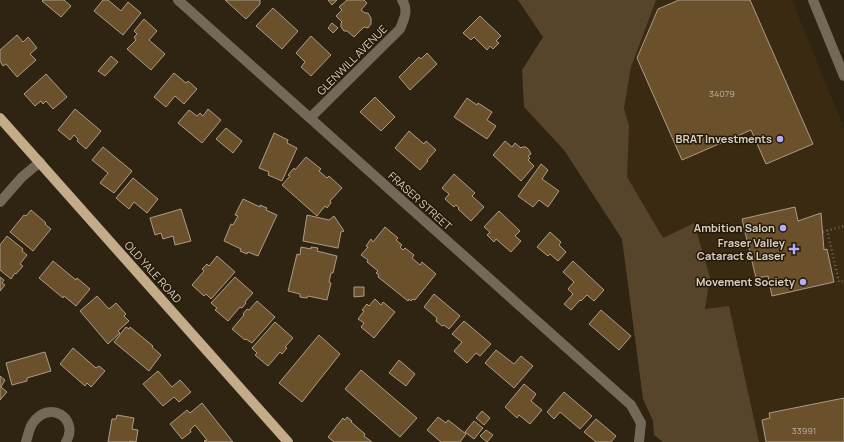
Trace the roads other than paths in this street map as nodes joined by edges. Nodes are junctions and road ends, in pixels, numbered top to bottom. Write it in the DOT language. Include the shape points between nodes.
graph roads {
  1 [pos="178,0"];
  2 [pos="402,0"];
  3 [pos="813,0"];
  4 [pos="844,76"];
  5 [pos="0,118"];
  6 [pos="310,118"];
  7 [pos="40,162"];
  8 [pos="0,202"];
  9 [pos="26,442"];
  10 [pos="66,442"];
  11 [pos="288,442"];
  12 [pos="639,442"];
  1 -- 6 [label="street, FRASER STREET"];
  2 -- 6 [label="street, GLENWILL AVENUE" via="406,15 400,29"];
  3 -- 4 [label="street"];
  5 -- 7 [label="main road, OLD YALE ROAD"];
  6 -- 12 [label="street, FRASER STREET" via="631,405 641,422"];
  7 -- 8 [label="street" via="22,177"];
  7 -- 11 [label="main road, OLD YALE ROAD"];
  9 -- 10 [label="street" via="32,424 43,413 51,411 65,417 70,428"];
}
